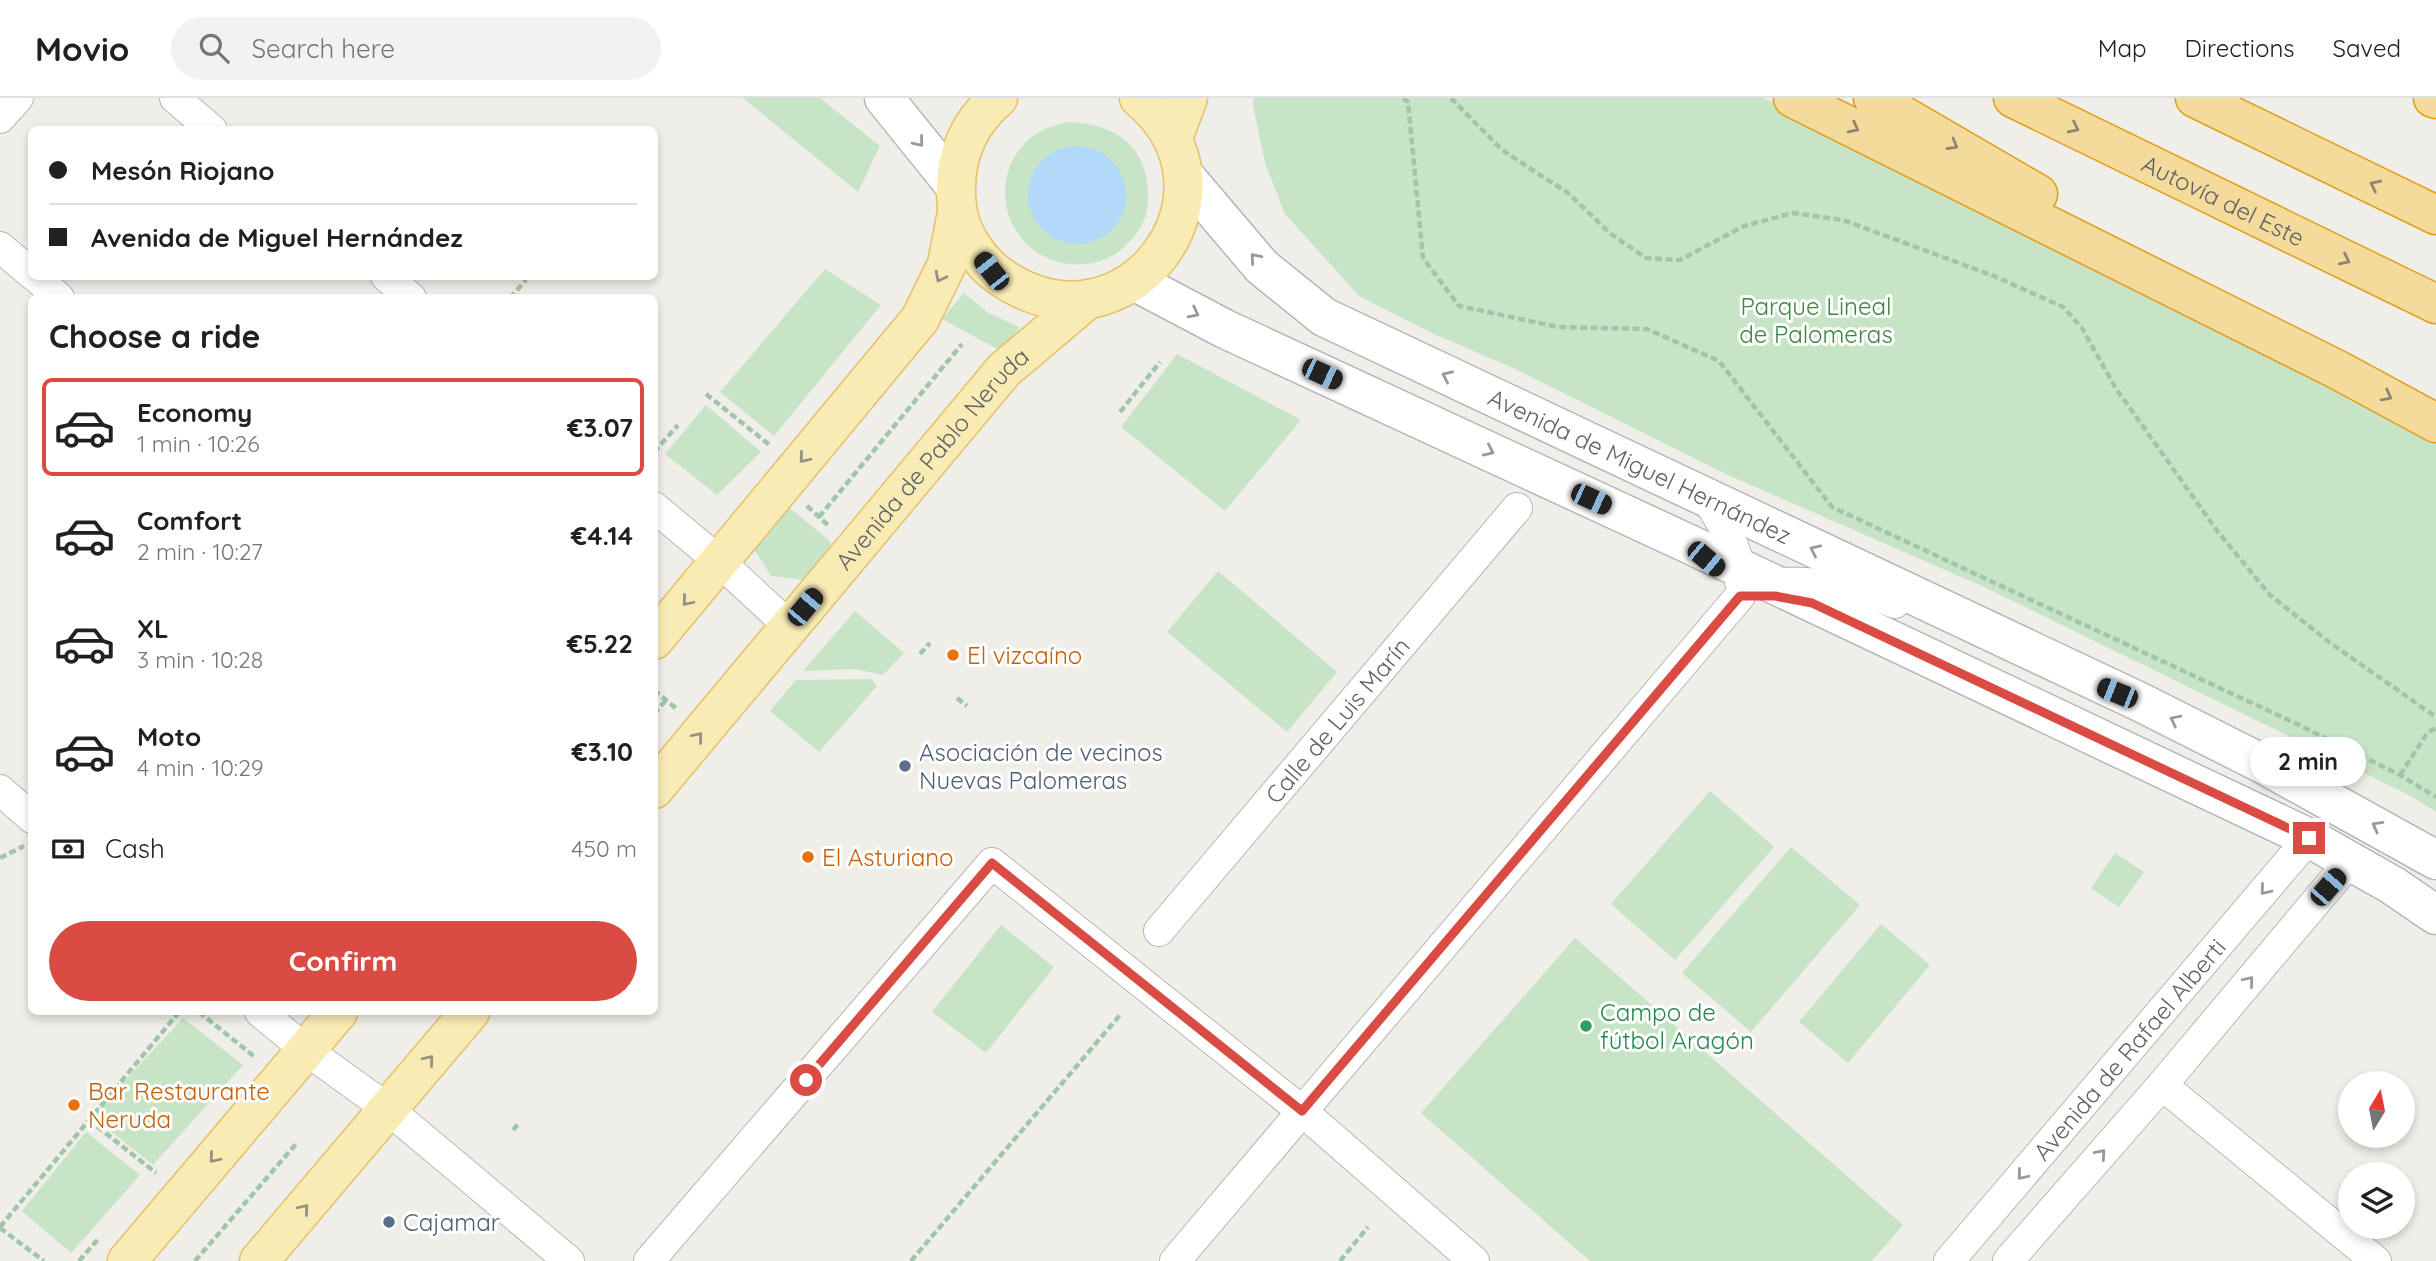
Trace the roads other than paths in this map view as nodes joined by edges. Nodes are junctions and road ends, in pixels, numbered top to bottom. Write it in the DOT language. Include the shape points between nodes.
graph roads {
  1 [pos="18,98"];
  2 [pos="175,98"];
  3 [pos="884,98"];
  4 [pos="998,98"];
  5 [pos="1139,98"];
  6 [pos="1188,98"];
  7 [pos="1793,98"];
  8 [pos="1873,98"];
  9 [pos="2012,98"];
  10 [pos="2195,98"];
  11 [pos="0,118"];
  12 [pos="207,126"];
  13 [pos="1173,138"];
  14 [pos="1183,174"];
  15 [pos="956,199"];
  16 [pos="2436,215"];
  17 [pos="0,247"];
  18 [pos="28,271"];
  19 [pos="39,280"];
  20 [pos="391,280"];
  21 [pos="1134,281"];
  22 [pos="54,294"];
  23 [pos="406,294"];
  24 [pos="1088,299"];
  25 [pos="2436,304"];
  26 [pos="2338,370"];
  27 [pos="2436,423"];
  28 [pos="1708,500"];
  29 [pos="1517,508"];
  30 [pos="658,509"];
  31 [pos="720,562"];
  32 [pos="1750,583"];
  33 [pos="789,626"];
  34 [pos="658,635"];
  35 [pos="2140,702"];
  36 [pos="658,784"];
  37 [pos="0,790"];
  38 [pos="28,814"];
  39 [pos="2309,838"];
  40 [pos="2351,860"];
  41 [pos="2436,860"];
  42 [pos="2436,915"];
  43 [pos="1159,931"];
  44 [pos="264,1015"];
  45 [pos="335,1015"];
  46 [pos="467,1015"];
  47 [pos="306,1049"];
  48 [pos="2162,1085"];
  49 [pos="388,1109"];
  50 [pos="1302,1111"];
  51 [pos="127,1261"];
  52 [pos="259,1261"];
  53 [pos="569,1261"];
  54 [pos="649,1261"];
  55 [pos="1175,1261"];
  56 [pos="1474,1261"];
  57 [pos="1950,1261"];
  58 [pos="2008,1261"];
  59 [pos="2376,1261"];
  1 -- 11 [label="street"];
  2 -- 12 [label="street"];
  3 -- 15 [label="street, one-way"];
  4 -- 15 [label="main road" via="968,133 958,159"];
  5 -- 13 [label="main road" via="1154,110"];
  6 -- 13 [label="main road"];
  7 -- 26 [label="highway, one-way"];
  8 -- 26 [label="highway, one-way"];
  9 -- 25 [label="highway, Autovía del Este, one-way"];
  16 -- 10 [label="highway, one-way"];
  13 -- 14 [label="main road"];
  14 -- 21 [label="main road" via="1182,205 1173,235 1157,261"];
  28 -- 14 [label="street, Avenida de Miguel Hernández, one-way" via="1324,317 1262,267"];
  15 -- 24 [label="main road" via="970,243 991,271 1020,290 1053,300"];
  15 -- 31 [label="main road, one-way" via="947,264 920,319"];
  17 -- 18 [label="street"];
  19 -- 22 [label="street"];
  20 -- 23 [label="street"];
  21 -- 24 [label="main road"];
  21 -- 32 [label="street, Avenida de Miguel Hernández, one-way" via="1225,329 1689,544"];
  24 -- 33 [label="main road, Avenida de Pablo Neruda" via="1004,370"];
  26 -- 27 [label="highway, one-way"];
  28 -- 32 [label="street"];
  35 -- 28 [label="street, Avenida de Miguel Hernández, one-way"];
  29 -- 43 [label="street, Calle de Luis Marín"];
  30 -- 31 [label="street"];
  31 -- 33 [label="street"];
  31 -- 34 [label="main road, one-way"];
  32 -- 35 [label="street, Avenida de Miguel Hernández" via="1799,582 1864,591"];
  32 -- 39 [label="street, Avenida de Miguel Hernández" via="1812,603"];
  32 -- 50 [label="street"];
  36 -- 33 [label="main road, Avenida de Pablo Neruda, one-way"];
  41 -- 35 [label="street, Avenida de Miguel Hernández, one-way"];
  37 -- 38 [label="street"];
  39 -- 40 [label="street, Avenida de Miguel Hernández"];
  39 -- 57 [label="street, Avenida de Rafael Alberti, one-way"];
  40 -- 42 [label="street, Avenida de Miguel Hernández"];
  48 -- 40 [label="street, Avenida de Rafael Alberti, one-way"];
  44 -- 47 [label="street"];
  45 -- 47 [label="main road"];
  49 -- 46 [label="main road, one-way"];
  47 -- 49 [label="street"];
  47 -- 51 [label="main road, one-way"];
  58 -- 48 [label="street, Avenida de Rafael Alberti, one-way"];
  48 -- 59 [label="street"];
  52 -- 49 [label="main road, one-way"];
  49 -- 53 [label="street"];
  50 -- 54 [label="street" via="992,863"];
  50 -- 55 [label="street"];
  50 -- 56 [label="street"];
}
